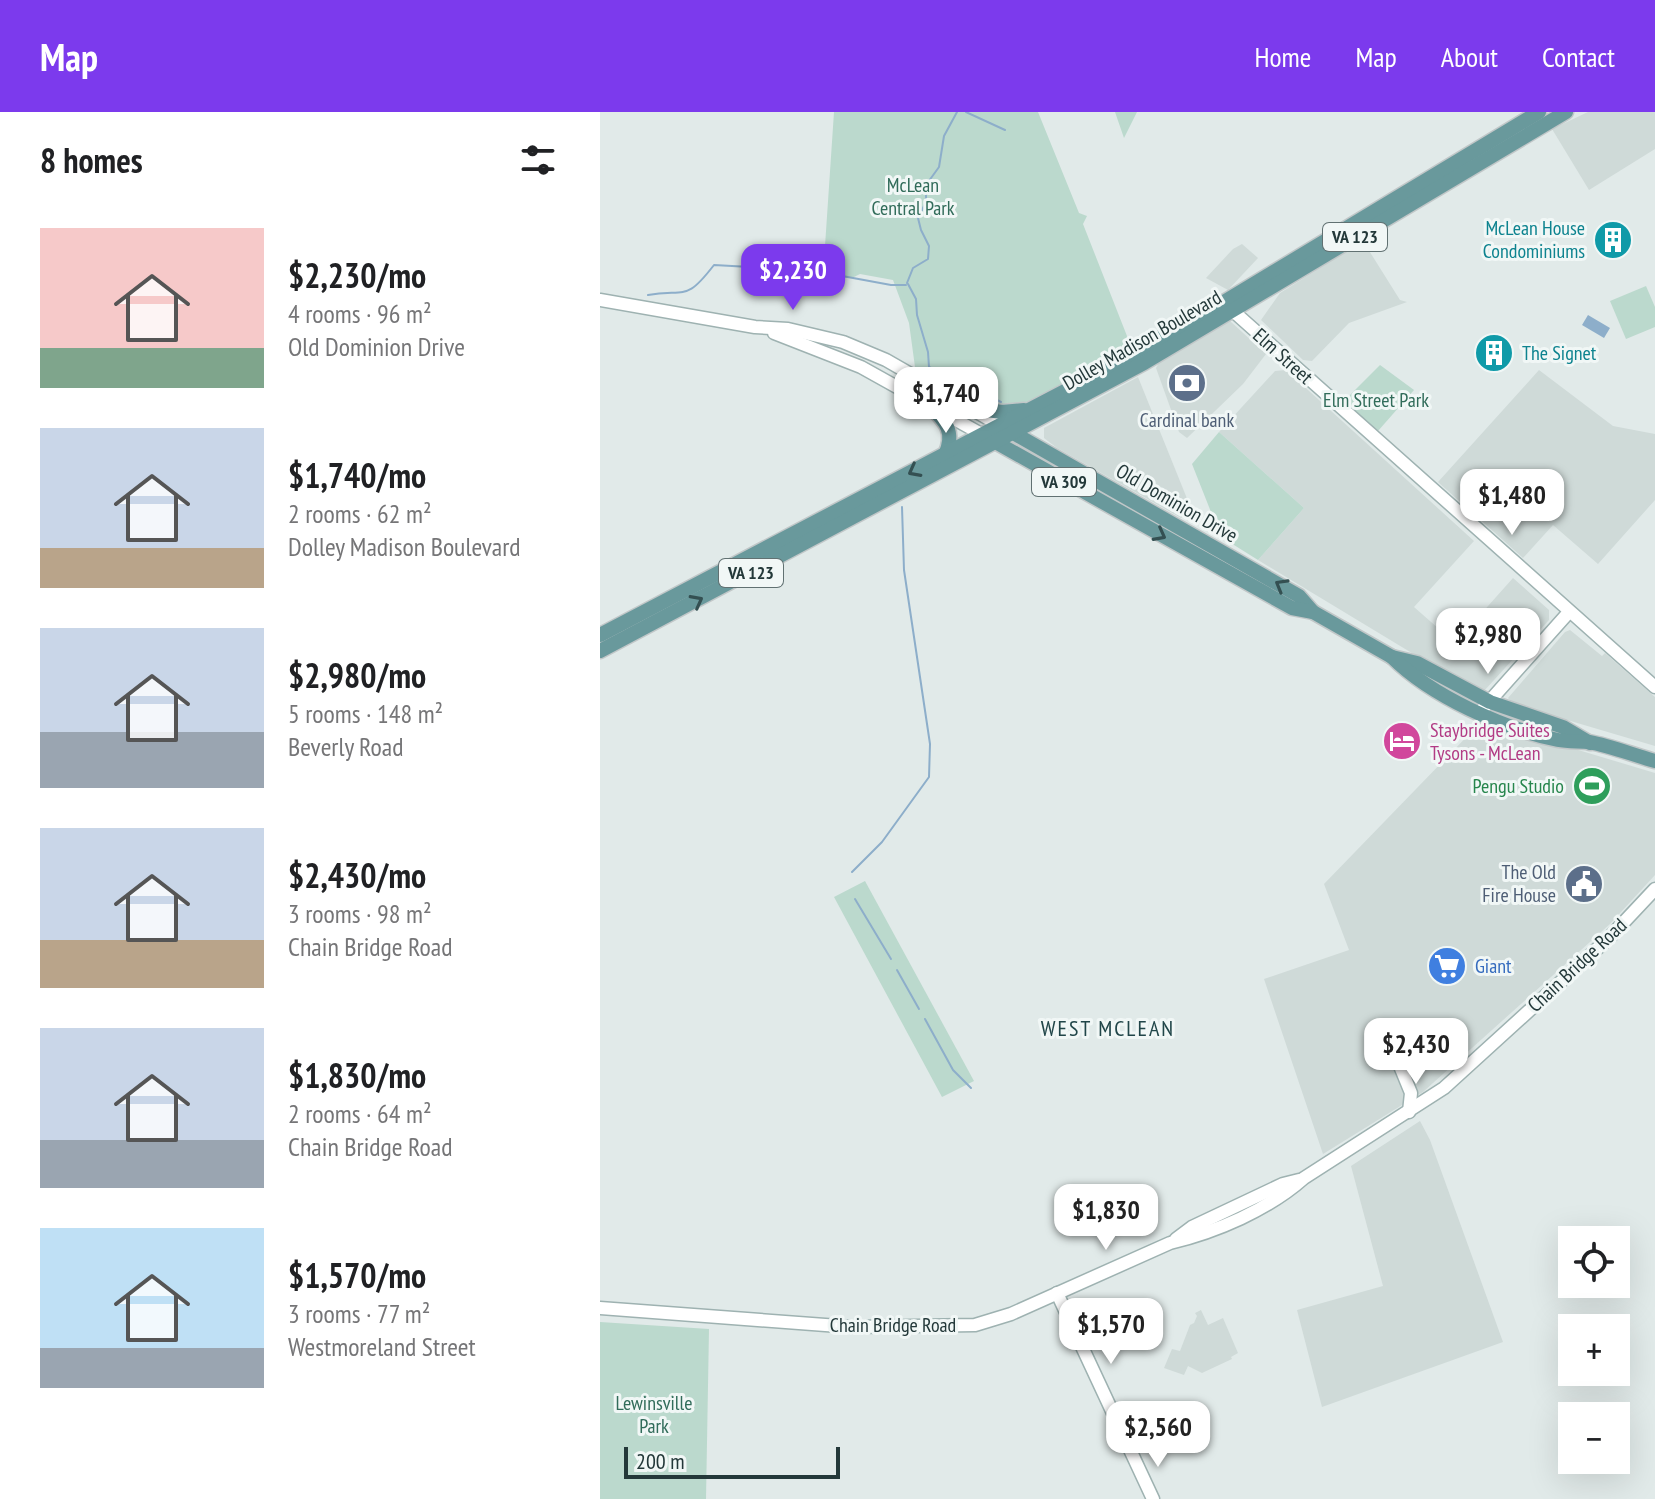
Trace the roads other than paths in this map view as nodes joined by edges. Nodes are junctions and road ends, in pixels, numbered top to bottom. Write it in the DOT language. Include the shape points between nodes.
graph roads {
  1 [pos="1539,112"];
  2 [pos="1566,112"];
  3 [pos="600,300"];
  4 [pos="1233,311"];
  5 [pos="755,327"];
  6 [pos="1142,357"];
  7 [pos="928,404"];
  8 [pos="971,408"];
  9 [pos="1037,414"];
  10 [pos="1007,430"];
  11 [pos="989,439"];
  12 [pos="1037,446"];
  13 [pos="945,455"];
  14 [pos="1313,612"];
  15 [pos="1569,612"];
  16 [pos="600,635"];
  17 [pos="600,651"];
  18 [pos="1655,687"];
  19 [pos="1484,707"];
  20 [pos="1655,761"];
  21 [pos="1655,889"];
  22 [pos="1393,1049"];
  23 [pos="1409,1112"];
  24 [pos="1057,1293"];
  25 [pos="600,1308"];
  26 [pos="1153,1499"];
  1 -- 6 [label="main road, Dolley Madison Boulevard / VA 123" via="1156,342"];
  2 -- 4 [label="main road, Dolley Madison Boulevard / VA 123"];
  3 -- 5 [label="main road, Old Dominion Drive"];
  4 -- 6 [label="main road, Dolley Madison Boulevard / VA 123"];
  4 -- 15 [label="main road, Elm Street"];
  5 -- 7 [label="main road, Old Dominion Drive" via="850,362"];
  5 -- 8 [label="main road, Old Dominion Drive" via="788,329 852,346"];
  6 -- 9 [label="main road, Dolley Madison Boulevard / VA 123"];
  6 -- 9 [label="main road, Dolley Madison Boulevard / VA 123" via="1117,378"];
  7 -- 11 [label="main road, Old Dominion Drive"];
  7 -- 13 [label="main road" via="950,430"];
  8 -- 9 [label="main road"];
  8 -- 10 [label="main road, Old Dominion Drive"];
  9 -- 10 [label="main road, Dolley Madison Boulevard / VA 123"];
  9 -- 12 [label="main road"];
  10 -- 11 [label="main road, Dolley Madison Boulevard / VA 123"];
  10 -- 12 [label="main road, Old Dominion Drive / VA 309"];
  11 -- 13 [label="main road, Dolley Madison Boulevard / VA 123"];
  11 -- 14 [label="main road, Old Dominion Drive / VA 309, one-way" via="1292,608"];
  17 -- 11 [label="main road, Dolley Madison Boulevard / VA 123, one-way"];
  14 -- 12 [label="main road, Old Dominion Drive / VA 309, one-way" via="1299,596"];
  13 -- 16 [label="main road, Dolley Madison Boulevard / VA 123, one-way"];
  14 -- 19 [label="main road, Old Dominion Drive / VA 309" via="1392,657 1417,663"];
  15 -- 18 [label="main road, Elm Street"];
  15 -- 19 [label="main road"];
  19 -- 20 [label="main road, Old Dominion Drive / VA 309" via="1563,727 1590,743"];
  21 -- 23 [label="main road, Chain Bridge Road" via="1609,938 1437,1093"];
  22 -- 23 [label="main road" via="1410,1091"];
  23 -- 24 [label="main road, Chain Bridge Road" via="1247,1214"];
  24 -- 25 [label="main road, Chain Bridge Road" via="996,1320 957,1326 852,1327"];
  24 -- 26 [label="main road"];
}
